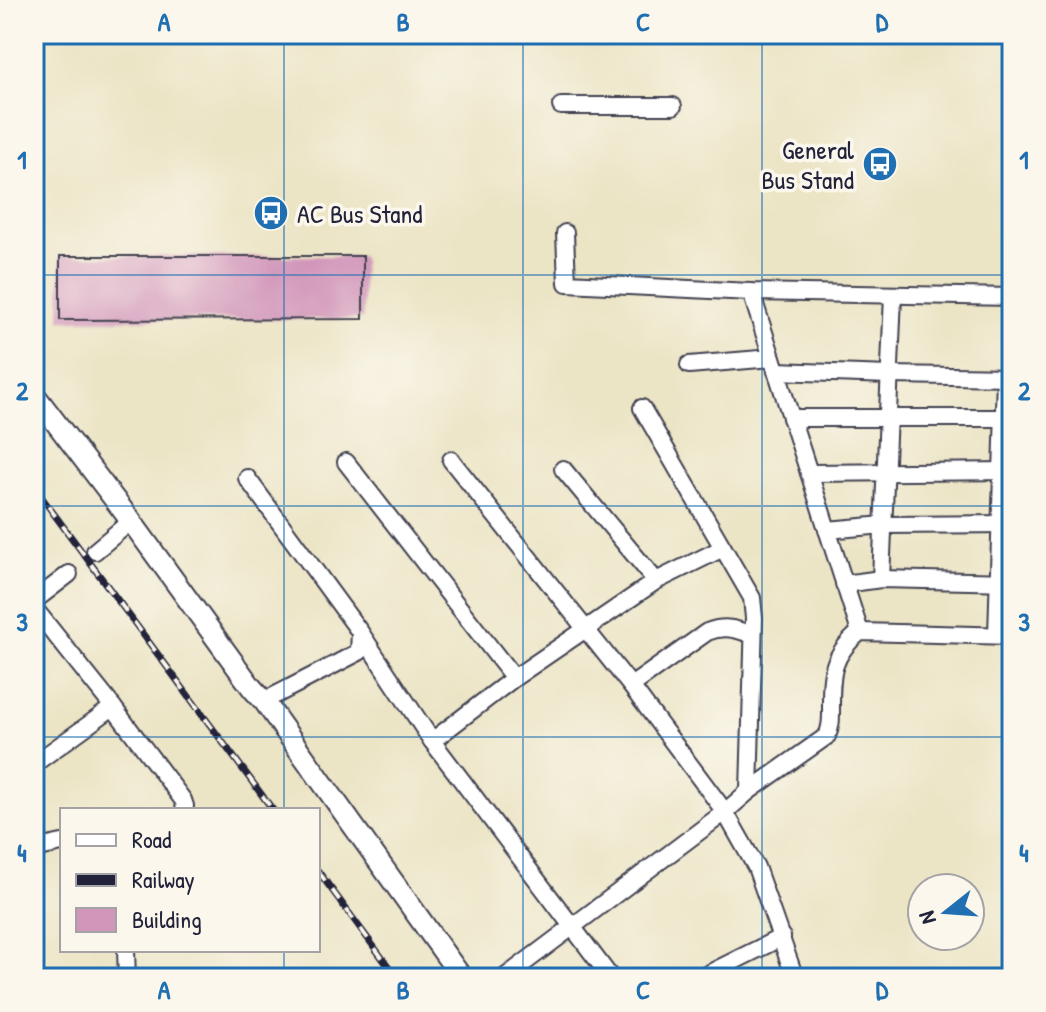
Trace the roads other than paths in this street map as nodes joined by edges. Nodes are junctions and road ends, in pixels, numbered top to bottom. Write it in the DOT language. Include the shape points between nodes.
graph roads {
  1 [pos="561,106"];
  2 [pos="673,106"];
  3 [pos="565,233"];
  4 [pos="751,292"];
  5 [pos="893,295"];
  6 [pos="1012,297"];
  7 [pos="774,364"];
  8 [pos="689,365"];
  9 [pos="890,375"];
  10 [pos="1008,377"];
  11 [pos="34,394"];
  12 [pos="642,408"];
  13 [pos="1008,417"];
  14 [pos="791,418"];
  15 [pos="888,418"];
  16 [pos="451,460"];
  17 [pos="346,462"];
  18 [pos="563,469"];
  19 [pos="1007,471"];
  20 [pos="886,472"];
  21 [pos="809,473"];
  22 [pos="247,478"];
  23 [pos="131,521"];
  24 [pos="1006,524"];
  25 [pos="884,525"];
  26 [pos="827,530"];
  27 [pos="723,548"];
  28 [pos="95,551"];
  29 [pos="69,574"];
  30 [pos="881,579"];
  31 [pos="656,581"];
  32 [pos="1005,582"];
  33 [pos="844,584"];
  34 [pos="34,601"];
  35 [pos="34,608"];
  36 [pos="586,629"];
  37 [pos="360,632"];
  38 [pos="860,632"];
  39 [pos="753,635"];
  40 [pos="1004,636"];
  41 [pos="514,678"];
  42 [pos="631,686"];
  43 [pos="264,701"];
  44 [pos="113,707"];
  45 [pos="432,741"];
  46 [pos="34,764"];
  47 [pos="749,791"];
  48 [pos="184,808"];
  49 [pos="725,812"];
  50 [pos="60,843"];
  51 [pos="34,849"];
  52 [pos="572,927"];
  53 [pos="782,937"];
  54 [pos="126,952"];
  55 [pos="127,978"];
  56 [pos="462,978"];
  57 [pos="504,978"];
  58 [pos="611,978"];
  59 [pos="700,978"];
  60 [pos="795,978"];
  1 -- 2 [label="street"];
  3 -- 4 [label="street" via="567,283"];
  4 -- 5 [label="street"];
  4 -- 7 [label="street"];
  5 -- 6 [label="street"];
  5 -- 9 [label="street"];
  7 -- 8 [label="street"];
  7 -- 9 [label="street"];
  7 -- 14 [label="street"];
  9 -- 10 [label="street"];
  9 -- 15 [label="street"];
  10 -- 13 [label="street"];
  11 -- 23 [label="street"];
  12 -- 27 [label="street"];
  13 -- 15 [label="street"];
  13 -- 19 [label="street"];
  14 -- 15 [label="street"];
  14 -- 21 [label="street"];
  15 -- 20 [label="street"];
  16 -- 36 [label="street"];
  17 -- 41 [label="street"];
  18 -- 31 [label="street"];
  19 -- 20 [label="street"];
  19 -- 24 [label="street"];
  20 -- 21 [label="street"];
  20 -- 25 [label="street"];
  21 -- 26 [label="street"];
  22 -- 37 [label="street"];
  23 -- 28 [label="street"];
  23 -- 43 [label="street"];
  24 -- 25 [label="street"];
  24 -- 32 [label="street"];
  25 -- 26 [label="street"];
  25 -- 30 [label="street"];
  26 -- 33 [label="street"];
  27 -- 31 [label="street"];
  27 -- 39 [label="street" via="752,598"];
  29 -- 34 [label="street"];
  30 -- 32 [label="street"];
  30 -- 33 [label="street"];
  31 -- 36 [label="street"];
  32 -- 40 [label="street"];
  33 -- 38 [label="street"];
  35 -- 44 [label="street"];
  36 -- 41 [label="street"];
  36 -- 42 [label="street"];
  37 -- 43 [label="street" via="359,652"];
  37 -- 45 [label="street"];
  38 -- 40 [label="street"];
  38 -- 47 [label="street" via="834,665 827,736"];
  39 -- 42 [label="street" via="733,628 707,632"];
  39 -- 47 [label="street"];
  41 -- 45 [label="street"];
  42 -- 49 [label="street"];
  43 -- 56 [label="street"];
  44 -- 46 [label="street"];
  44 -- 48 [label="street"];
  45 -- 52 [label="street"];
  47 -- 49 [label="street"];
  49 -- 52 [label="street"];
  49 -- 53 [label="street" via="756,867"];
  50 -- 51 [label="street"];
  52 -- 57 [label="street"];
  52 -- 58 [label="street"];
  53 -- 59 [label="street"];
  53 -- 60 [label="street"];
  54 -- 55 [label="street"];
}
